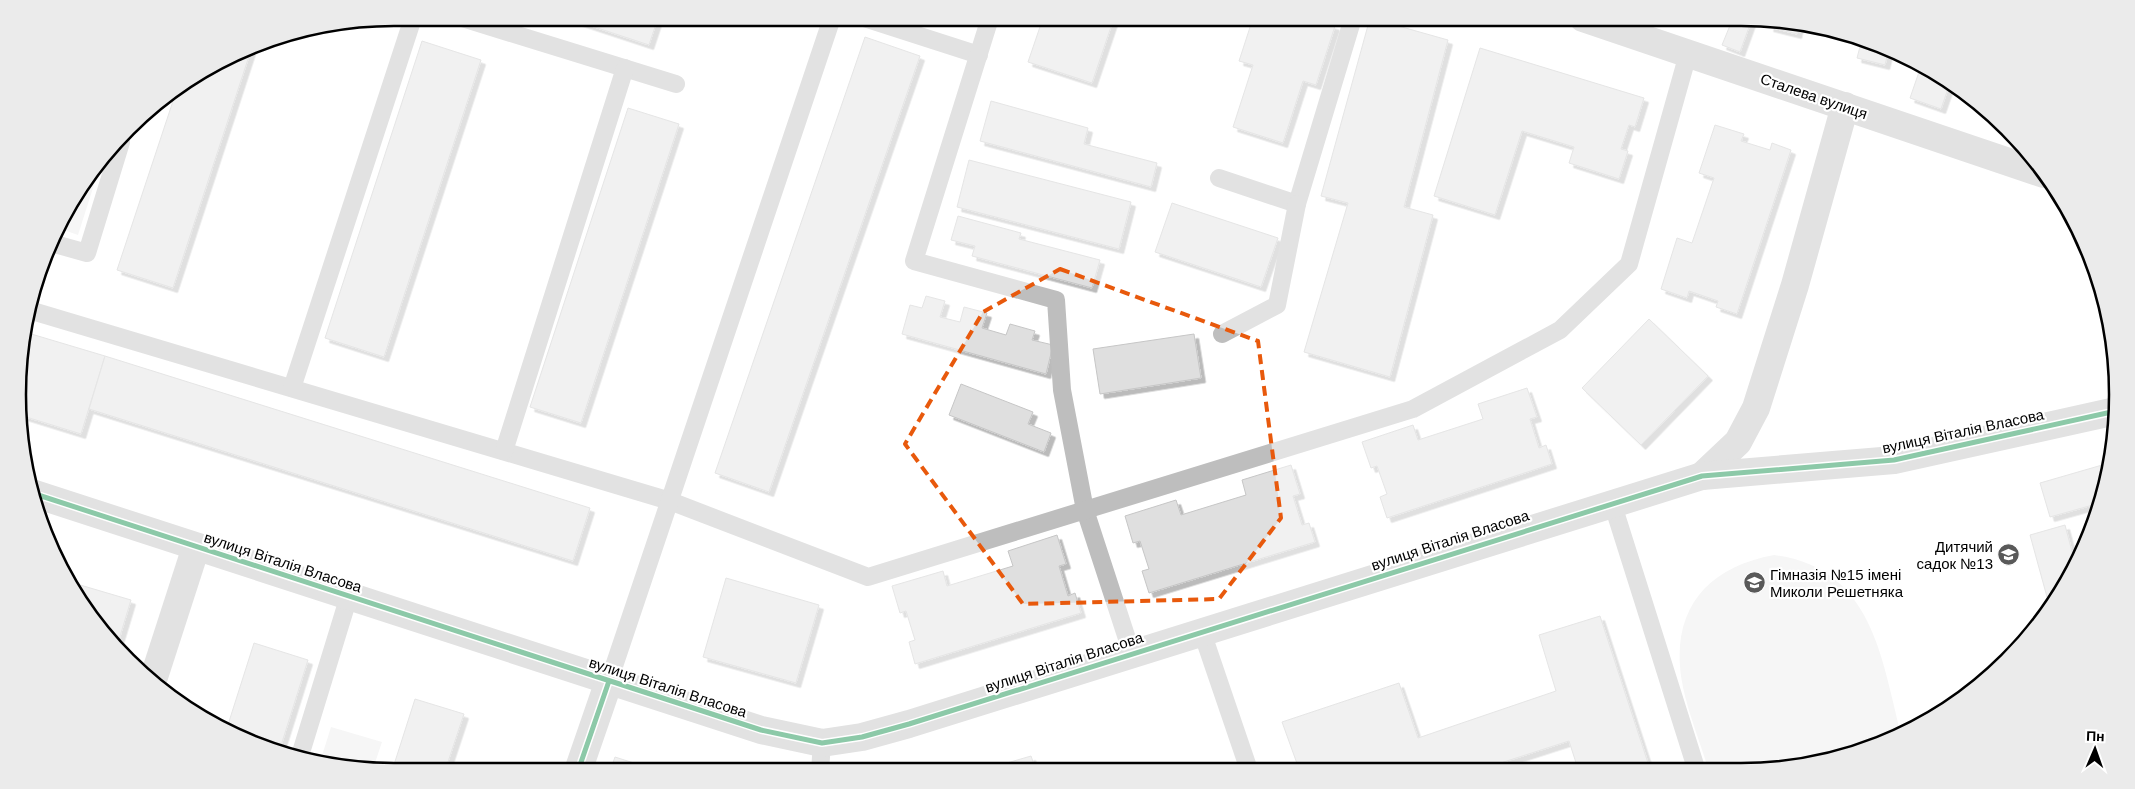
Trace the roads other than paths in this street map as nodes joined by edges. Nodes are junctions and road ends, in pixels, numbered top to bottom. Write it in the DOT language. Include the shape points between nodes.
graph roads {
  1 [pos="410,26"];
  2 [pos="488,26"];
  3 [pos="829,26"];
  4 [pos="889,26"];
  5 [pos="988,26"];
  6 [pos="1352,26"];
  7 [pos="1607,26"];
  8 [pos="1688,54"];
  9 [pos="979,55"];
  10 [pos="625,68"];
  11 [pos="676,84"];
  12 [pos="1846,106"];
  13 [pos="117,154"];
  14 [pos="2033,170"];
  15 [pos="1219,178"];
  16 [pos="1297,204"];
  17 [pos="58,245"];
  18 [pos="36,312"];
  19 [pos="1222,334"];
  20 [pos="292,388"];
  21 [pos="2108,413"];
  22 [pos="504,451"];
  23 [pos="1702,476"];
  24 [pos="41,496"];
  25 [pos="670,500"];
  26 [pos="1612,502"];
  27 [pos="1086,510"];
  28 [pos="196,547"];
  29 [pos="349,596"];
  30 [pos="1202,632"];
  31 [pos="1132,654"];
  32 [pos="155,674"];
  33 [pos="609,681"];
  34 [pos="822,743"];
  35 [pos="302,751"];
  36 [pos="581,763"];
  37 [pos="821,763"];
  38 [pos="1247,763"];
  39 [pos="1694,763"];
  1 -- 20 [label="lane"];
  2 -- 10 [label="lane"];
  3 -- 25 [label="lane"];
  4 -- 9 [label="lane"];
  5 -- 9 [label="lane"];
  6 -- 16 [label="lane"];
  7 -- 8 [label="street, Сталева вулиця"];
  8 -- 12 [label="street, Сталева вулиця"];
  8 -- 27 [label="lane" via="1628,264 1560,330 1413,409"];
  9 -- 27 [label="lane" via="914,261 1056,300 1062,390"];
  10 -- 11 [label="lane"];
  10 -- 22 [label="lane"];
  12 -- 14 [label="street, Сталева вулиця"];
  12 -- 23 [label="street" via="1756,408 1738,442"];
  13 -- 17 [label="lane" via="87,253"];
  15 -- 16 [label="lane"];
  16 -- 19 [label="lane" via="1277,305"];
  18 -- 20 [label="lane"];
  20 -- 22 [label="lane"];
  21 -- 23 [label="street, вулиця Віталія Власова" via="1894,460"];
  22 -- 25 [label="lane"];
  23 -- 26 [label="street, вулиця Віталія Власова"];
  24 -- 28 [label="street, вулиця Віталія Власова"];
  25 -- 27 [label="lane" via="868,577"];
  25 -- 33 [label="lane"];
  26 -- 30 [label="street, вулиця Віталія Власова"];
  26 -- 39 [label="lane"];
  27 -- 31 [label="lane"];
  28 -- 29 [label="street, вулиця Віталія Власова"];
  28 -- 32 [label="street"];
  29 -- 33 [label="street, вулиця Віталія Власова"];
  29 -- 35 [label="lane"];
  30 -- 31 [label="street, вулиця Віталія Власова"];
  30 -- 38 [label="lane"];
  31 -- 34 [label="street, вулиця Віталія Власова" via="910,724 862,737"];
  33 -- 34 [label="street, вулиця Віталія Власова" via="761,730"];
  33 -- 36 [label="street"];
  34 -- 37 [label="lane"];
}
